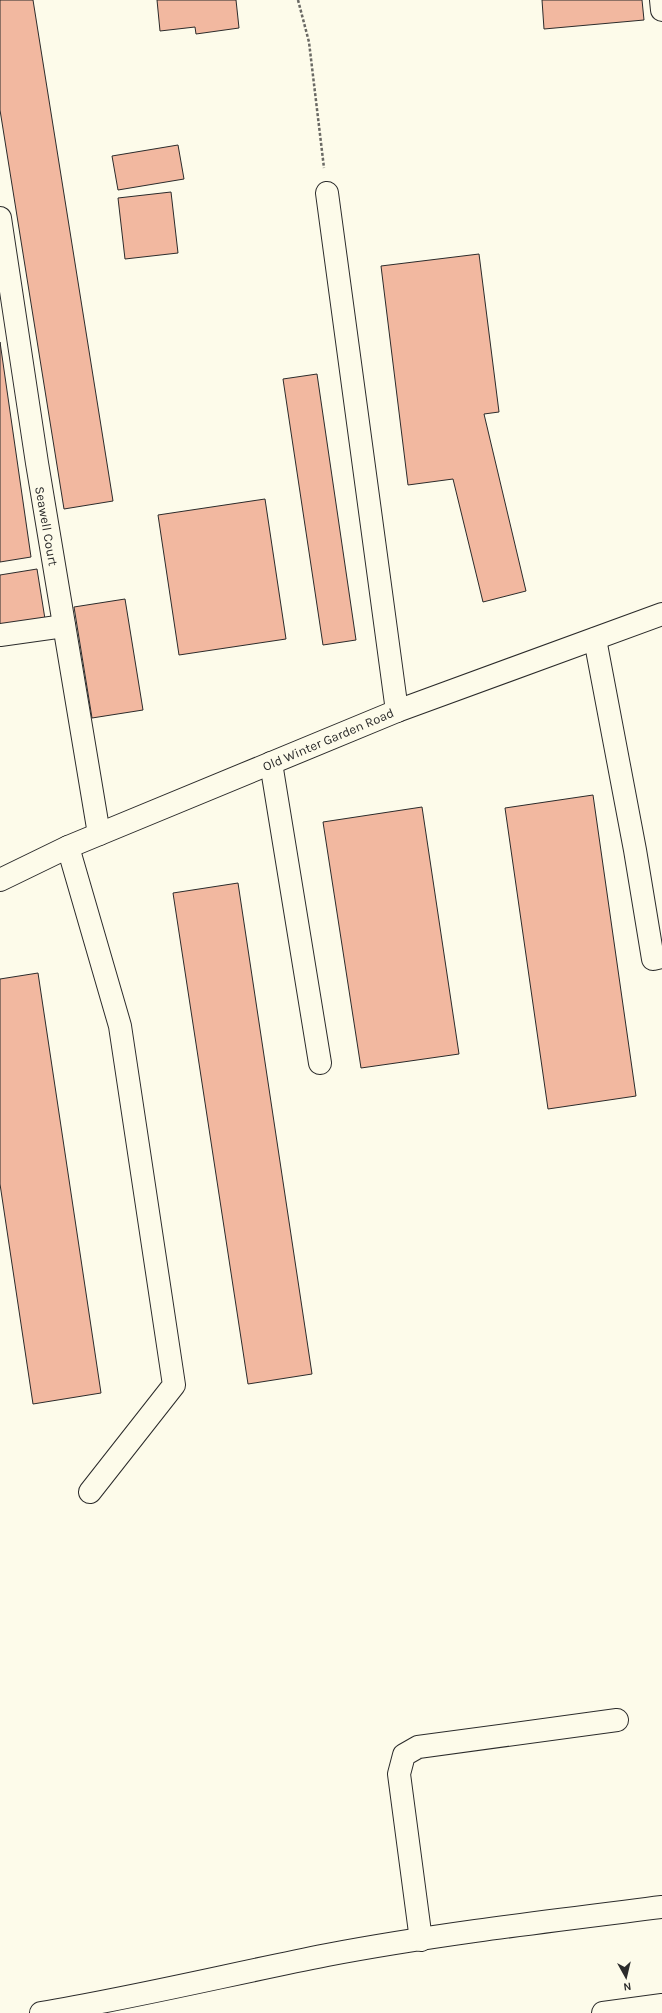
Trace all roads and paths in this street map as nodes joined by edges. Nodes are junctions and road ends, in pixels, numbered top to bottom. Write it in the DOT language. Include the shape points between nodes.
graph roads {
  1 [pos="298,0"];
  2 [pos="661,0"];
  3 [pos="662,10"];
  4 [pos="327,193"];
  5 [pos="0,218"];
  6 [pos="662,614"];
  7 [pos="64,626"];
  8 [pos="0,635"];
  9 [pos="595,639"];
  10 [pos="397,710"];
  11 [pos="271,763"];
  12 [pos="99,834"];
  13 [pos="68,847"];
  14 [pos="0,880"];
  15 [pos="662,957"];
  16 [pos="320,1063"];
  17 [pos="90,1492"];
  18 [pos="617,1720"];
  19 [pos="662,1907"];
  20 [pos="421,1940"];
  21 [pos="662,2005"];
  22 [pos="41,2013"];
  23 [pos="602,2013"];
  1 -- 4 [label="path" via="310,42"];
  2 -- 3 [label="main road"];
  4 -- 10 [label="main road"];
  5 -- 7 [label="main road, Seawell Court" via="36,463"];
  6 -- 9 [label="main road, Old Winter Garden Road"];
  7 -- 8 [label="main road"];
  7 -- 12 [label="main road, Seawell Court"];
  9 -- 10 [label="main road, Old Winter Garden Road"];
  9 -- 15 [label="main road" via="653,959"];
  10 -- 11 [label="main road, Old Winter Garden Road"];
  11 -- 12 [label="main road, Old Winter Garden Road"];
  11 -- 16 [label="main road"];
  12 -- 13 [label="main road, Old Winter Garden Road"];
  13 -- 14 [label="main road, Old Winter Garden Road"];
  13 -- 17 [label="main road" via="120,1026 174,1385"];
  18 -- 20 [label="main road" via="418,1747 404,1755 399,1774"];
  19 -- 20 [label="main road"];
  20 -- 22 [label="main road" via="327,1955 111,2001"];
  21 -- 23 [label="main road"];
}
